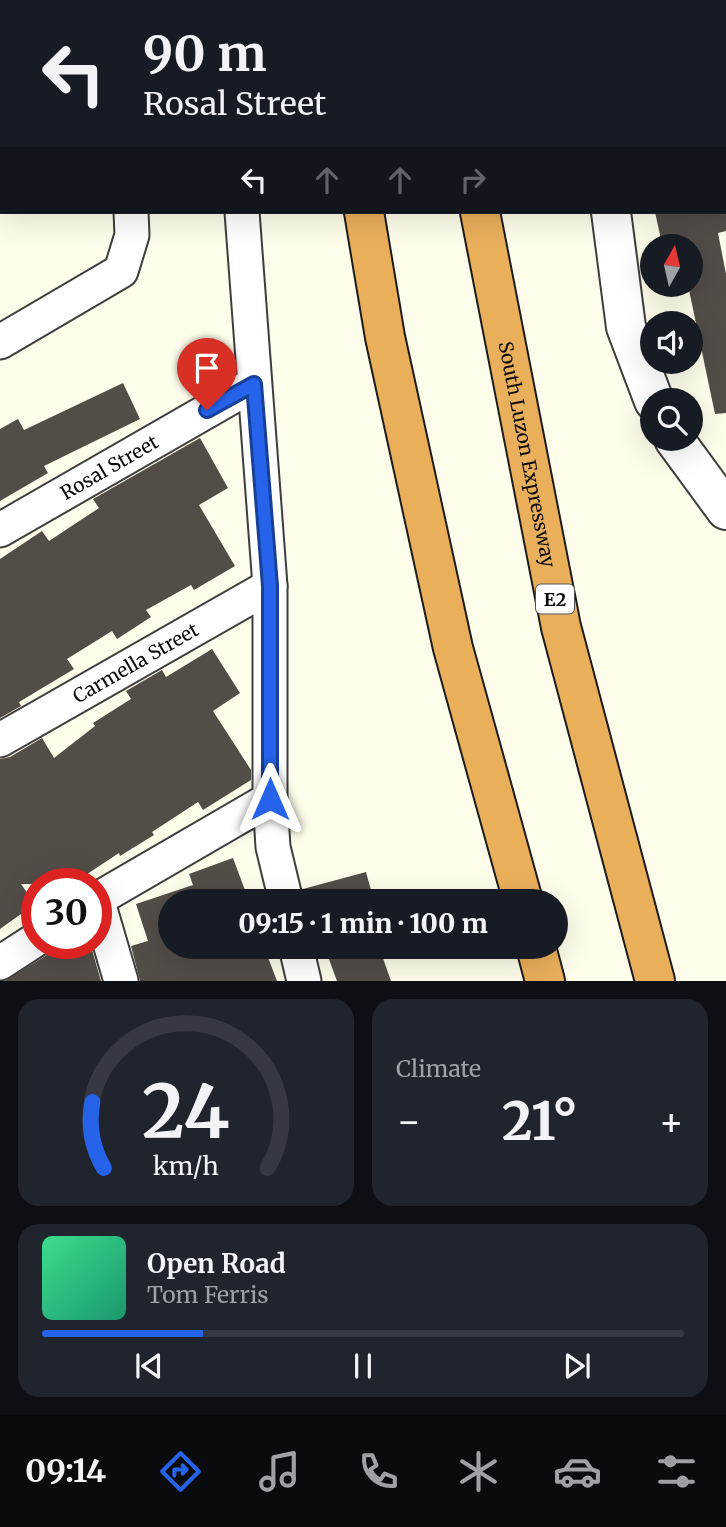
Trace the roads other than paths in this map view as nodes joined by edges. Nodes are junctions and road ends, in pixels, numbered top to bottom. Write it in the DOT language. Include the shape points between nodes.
graph roads {
  1 [pos="242,214"];
  2 [pos="364,214"];
  3 [pos="480,214"];
  4 [pos="611,214"];
  5 [pos="131,224"];
  6 [pos="0,342"];
  7 [pos="254,384"];
  8 [pos="649,388"];
  9 [pos="683,451"];
  10 [pos="726,510"];
  11 [pos="0,530"];
  12 [pos="270,586"];
  13 [pos="0,740"];
  14 [pos="270,799"];
  15 [pos="283,889"];
  16 [pos="520,889"];
  17 [pos="112,890"];
  18 [pos="21,949"];
  19 [pos="112,950"];
  20 [pos="299,959"];
  21 [pos="539,959"];
  22 [pos="0,963"];
  23 [pos="121,981"];
  24 [pos="304,981"];
  25 [pos="545,981"];
  26 [pos="655,981"];
  1 -- 7 [label="street"];
  2 -- 16 [label="highway" via="385,337 453,648"];
  3 -- 26 [label="highway, South Luzon Expressway / E2" via="561,627"];
  4 -- 8 [label="street" via="626,327"];
  5 -- 6 [label="street" via="121,271"];
  7 -- 11 [label="street, Rosal Street"];
  7 -- 12 [label="street"];
  9 -- 10 [label="street"];
  12 -- 13 [label="street, Carmella Street"];
  12 -- 14 [label="street"];
  14 -- 15 [label="street" via="273,847"];
  14 -- 17 [label="street"];
  18 -- 22 [label="street"];
  19 -- 23 [label="street"];
  20 -- 24 [label="street"];
  21 -- 25 [label="highway"];
}
